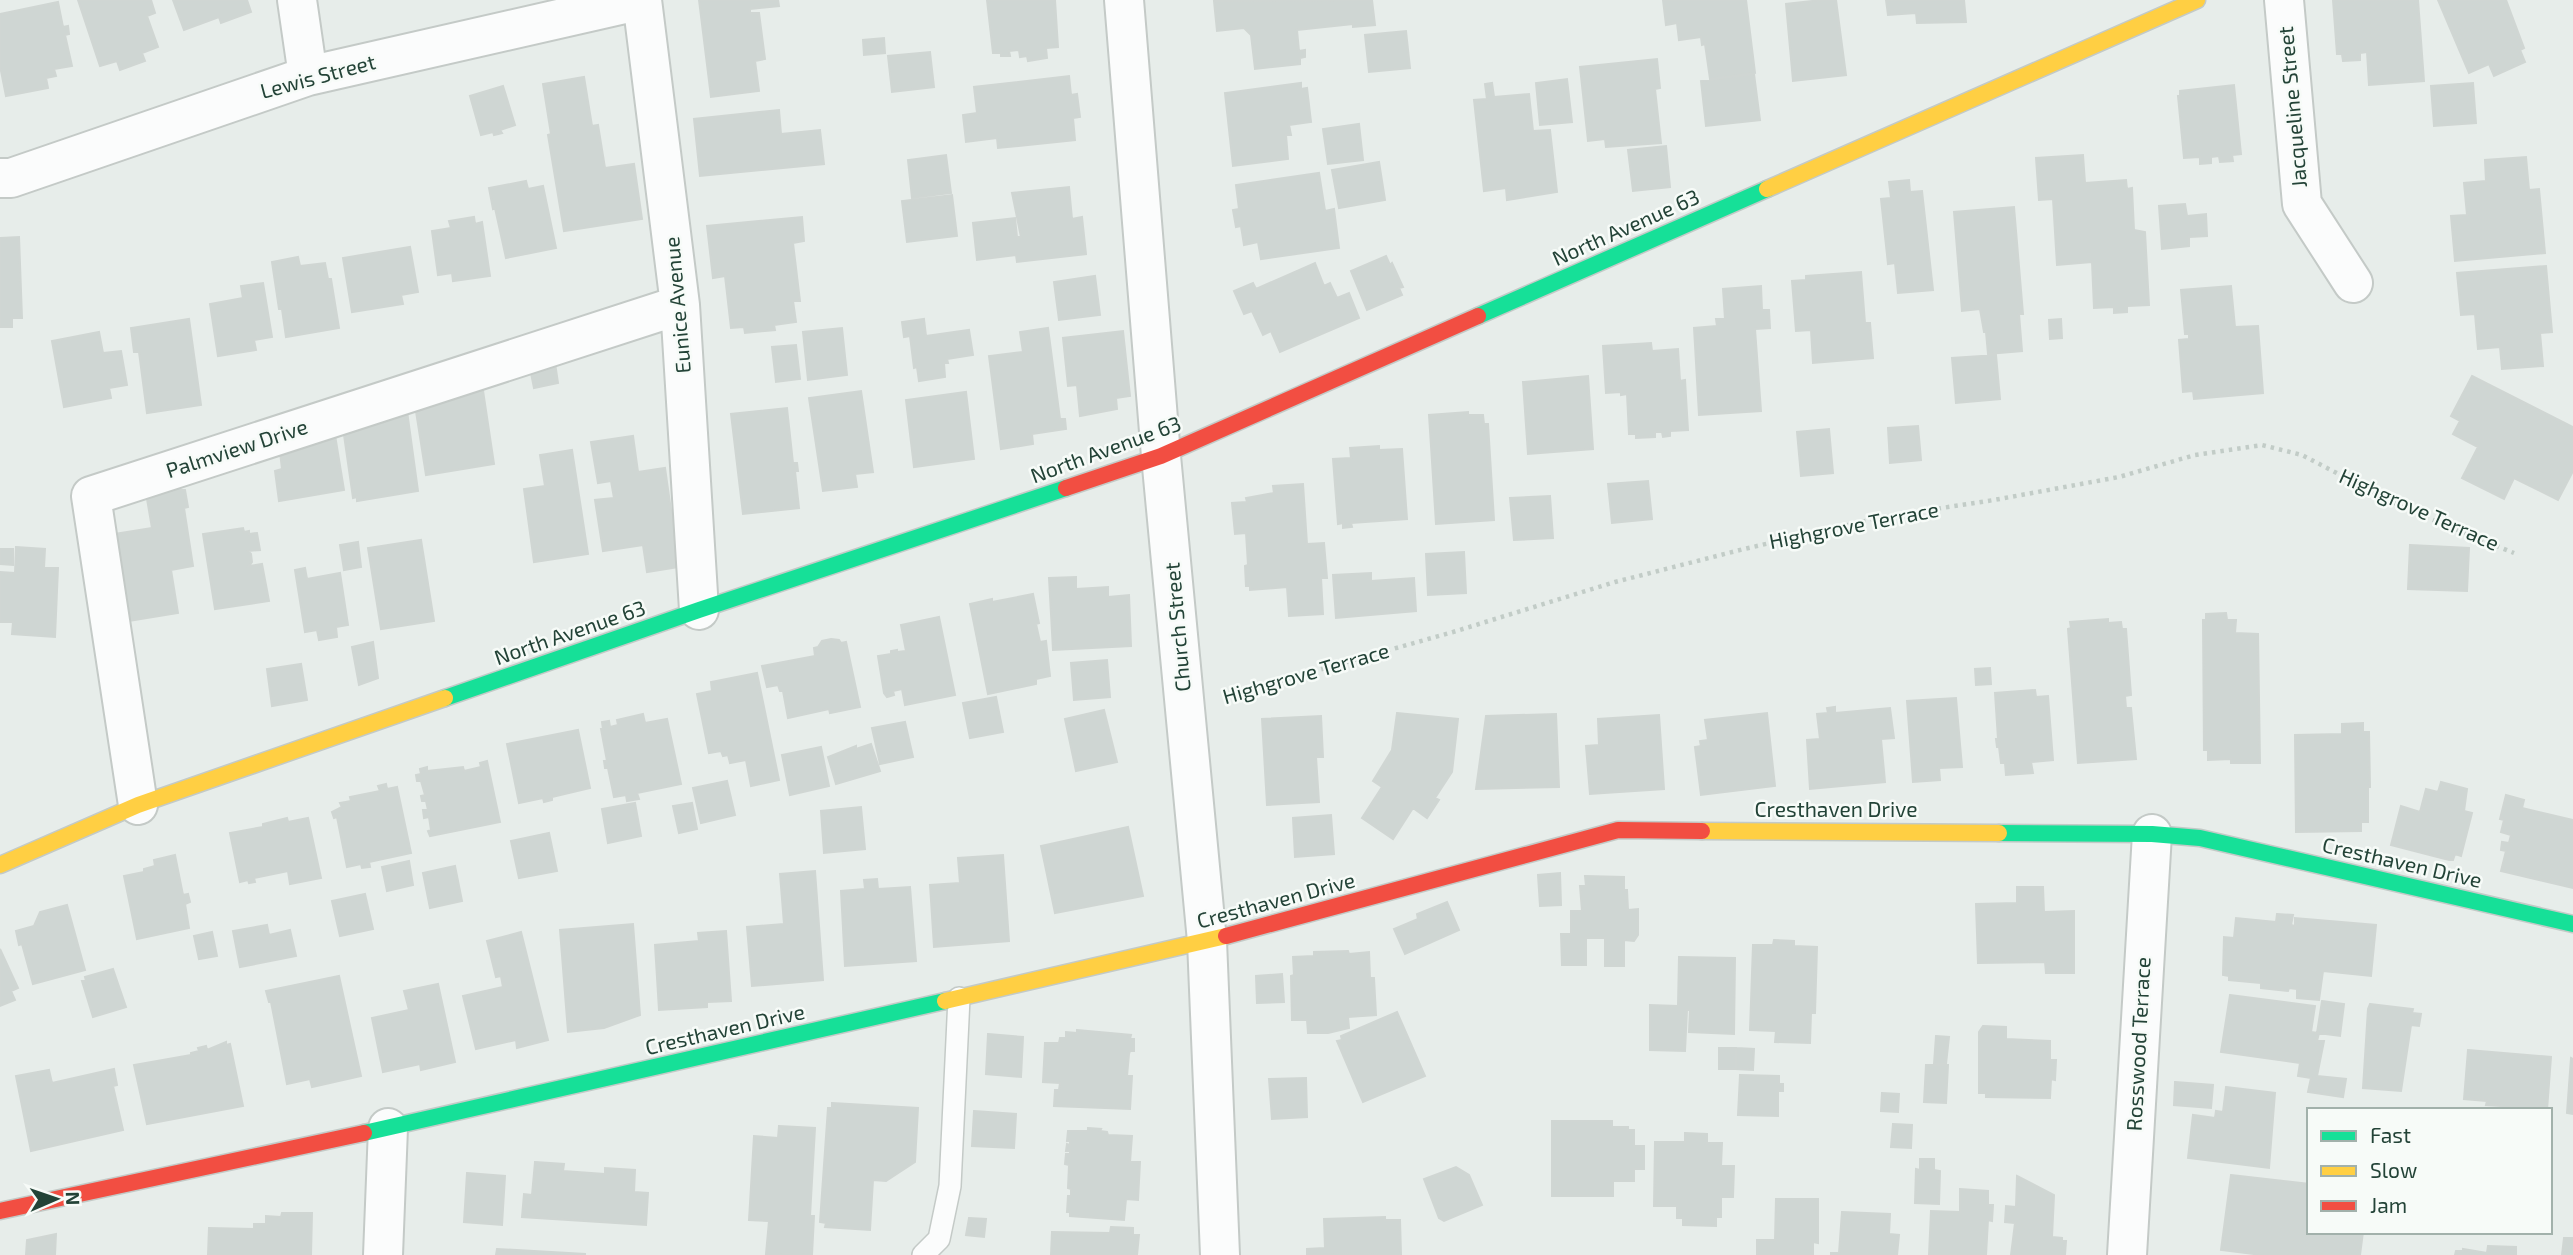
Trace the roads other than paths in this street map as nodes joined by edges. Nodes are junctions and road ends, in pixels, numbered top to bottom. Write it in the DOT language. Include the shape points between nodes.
graph roads {
  1 [pos="297,0"];
  2 [pos="642,0"];
  3 [pos="1124,0"];
  4 [pos="2197,0"];
  5 [pos="2284,0"];
  6 [pos="308,76"];
  7 [pos="0,178"];
  8 [pos="2353,284"];
  9 [pos="680,305"];
  10 [pos="1161,456"];
  11 [pos="699,610"];
  12 [pos="138,805"];
  13 [pos="2152,834"];
  14 [pos="0,865"];
  15 [pos="2573,924"];
  16 [pos="1207,941"];
  17 [pos="959,998"];
  18 [pos="388,1128"];
  19 [pos="0,1211"];
  20 [pos="383,1255"];
  21 [pos="923,1255"];
  22 [pos="1220,1255"];
  23 [pos="2127,1255"];
  1 -- 6 [label="street"];
  2 -- 6 [label="street, Lewis Street"];
  2 -- 9 [label="street, Eunice Avenue"];
  3 -- 10 [label="street, Church Street"];
  4 -- 10 [label="street, North Avenue 63"];
  5 -- 8 [label="street, Jacqueline Street" via="2302,204"];
  6 -- 7 [label="street, Lewis Street"];
  9 -- 11 [label="street, Eunice Avenue"];
  9 -- 12 [label="street, Palmview Drive" via="91,496"];
  10 -- 11 [label="street, North Avenue 63"];
  10 -- 16 [label="street, Church Street"];
  11 -- 12 [label="street, North Avenue 63"];
  12 -- 14 [label="street, North Avenue 63"];
  13 -- 15 [label="street, Cresthaven Drive" via="2200,838"];
  13 -- 16 [label="street, Cresthaven Drive" via="1618,830"];
  13 -- 23 [label="street, Rosswood Terrace"];
  16 -- 17 [label="street, Cresthaven Drive"];
  16 -- 22 [label="street, Church Street"];
  17 -- 18 [label="street, Cresthaven Drive"];
  17 -- 21 [label="lane" via="950,1186 939,1239"];
  18 -- 19 [label="street, Cresthaven Drive"];
  18 -- 20 [label="street"];
}
